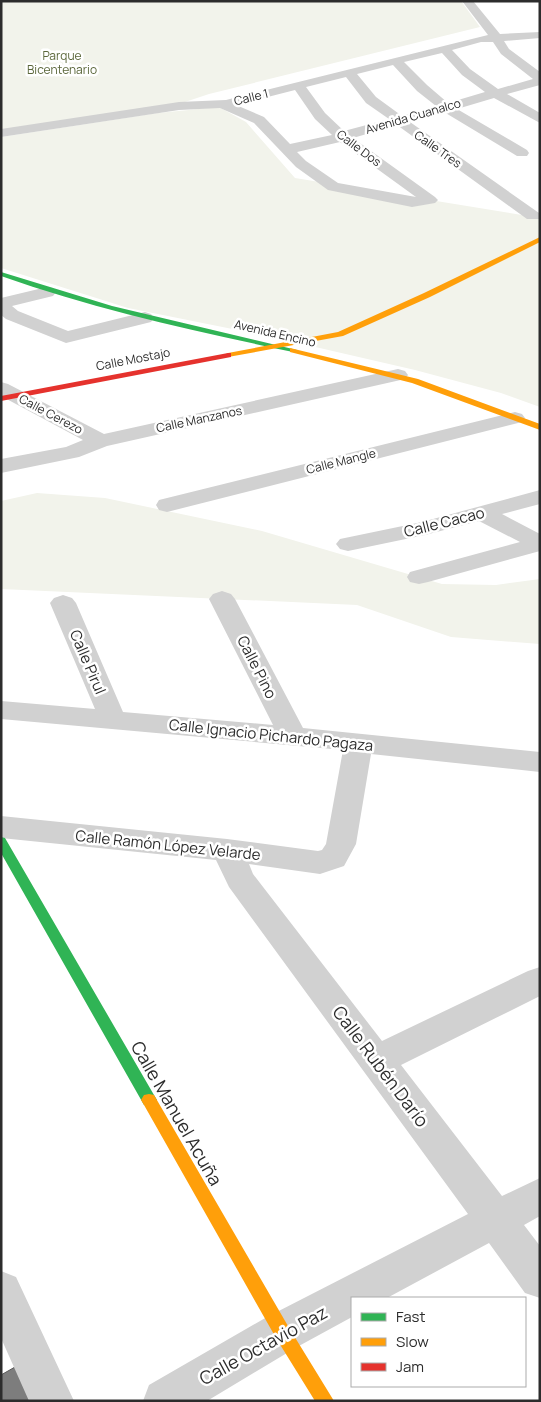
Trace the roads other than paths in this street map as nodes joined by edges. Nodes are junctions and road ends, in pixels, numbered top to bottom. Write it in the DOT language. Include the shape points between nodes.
graph roads {
  1 [pos="467,1"];
  2 [pos="540,35"];
  3 [pos="496,37"];
  4 [pos="444,50"];
  5 [pos="397,62"];
  6 [pos="349,74"];
  7 [pos="540,79"];
  8 [pos="298,85"];
  9 [pos="496,93"];
  10 [pos="220,104"];
  11 [pos="445,107"];
  12 [pos="540,119"];
  13 [pos="398,121"];
  14 [pos="1,133"];
  15 [pos="342,136"];
  16 [pos="286,149"];
  17 [pos="522,153"];
  18 [pos="533,216"];
  19 [pos="540,239"];
  20 [pos="1,274"];
  21 [pos="48,292"];
  22 [pos="4,306"];
  23 [pos="145,318"];
  24 [pos="270,346"];
  25 [pos="398,375"];
  26 [pos="6,394"];
  27 [pos="515,418"];
  28 [pos="540,427"];
  29 [pos="101,441"];
  30 [pos="1,466"];
  31 [pos="540,497"];
  32 [pos="167,505"];
  33 [pos="482,512"];
  34 [pos="348,544"];
  35 [pos="540,544"];
  36 [pos="419,578"];
  37 [pos="222,599"];
  38 [pos="63,603"];
  39 [pos="1,710"];
  40 [pos="113,720"];
  41 [pos="293,736"];
  42 [pos="358,744"];
  43 [pos="540,762"];
  44 [pos="1,827"];
  45 [pos="1,841"];
  46 [pos="227,850"];
  47 [pos="540,980"];
  48 [pos="376,1060"];
  49 [pos="540,1196"];
  50 [pos="495,1221"];
  51 [pos="540,1279"];
  52 [pos="1,1291"];
  53 [pos="282,1332"];
  54 [pos="52,1401"];
  55 [pos="165,1401"];
  56 [pos="326,1401"];
  1 -- 3 [label="street"];
  2 -- 3 [label="street, Calle 1"];
  3 -- 4 [label="street, Calle 1"];
  3 -- 7 [label="street" via="505,51"];
  4 -- 5 [label="street, Calle 1"];
  4 -- 9 [label="street" via="466,72"];
  5 -- 6 [label="street, Calle 1"];
  5 -- 11 [label="street"];
  6 -- 8 [label="street, Calle 1"];
  6 -- 13 [label="street, Calle Tres" via="371,100"];
  7 -- 9 [label="street, Avenida Cuanalco"];
  8 -- 10 [label="street, Calle 1"];
  8 -- 15 [label="street, Calle Dos" via="320,116"];
  9 -- 11 [label="street, Avenida Cuanalco"];
  9 -- 12 [label="street"];
  10 -- 14 [label="street, Calle 1" via="179,106"];
  10 -- 16 [label="street" via="259,120"];
  11 -- 13 [label="street, Avenida Cuanalco"];
  11 -- 17 [label="street"];
  13 -- 15 [label="street, Avenida Cuanalco"];
  13 -- 18 [label="street, Calle Tres"];
  15 -- 16 [label="street, Avenida Cuanalco"];
  15 -- 16 [label="street, Calle Dos" via="430,200 412,202 336,188 324,182"];
  19 -- 24 [label="street, Calle Mostajo" via="356,328 316,340"];
  20 -- 21 [label="street, Avenida Encino"];
  21 -- 22 [label="street"];
  21 -- 23 [label="street, Avenida Encino"];
  22 -- 23 [label="street" via="12,315 66,337"];
  23 -- 24 [label="street, Avenida Encino"];
  24 -- 25 [label="street, Avenida Encino"];
  24 -- 26 [label="street, Calle Mostajo"];
  25 -- 27 [label="street, Avenida Encino"];
  25 -- 29 [label="street, Calle Manzanos"];
  26 -- 29 [label="street, Calle Cerezo"];
  27 -- 28 [label="street, Avenida Encino"];
  27 -- 32 [label="street, Calle Mangle"];
  29 -- 30 [label="street, Calle Manzanos" via="71,452"];
  31 -- 33 [label="street, Calle Cacao"];
  33 -- 34 [label="street, Calle Cacao"];
  33 -- 35 [label="street"];
  35 -- 36 [label="street"];
  37 -- 41 [label="street, Calle Pino"];
  38 -- 40 [label="street, Calle Pirul"];
  39 -- 40 [label="street, Calle Ignacio Pichardo Pagaza"];
  40 -- 41 [label="street, Calle Ignacio Pichardo Pagaza"];
  41 -- 42 [label="street, Calle Ignacio Pichardo Pagaza"];
  42 -- 43 [label="street, Calle Ignacio Pichardo Pagaza"];
  42 -- 46 [label="street, Calle Ramón López Velarde" via="341,844 334,858 320,863"];
  44 -- 46 [label="street, Calle Ramón López Velarde"];
  45 -- 53 [label="street, Calle Manuel Acuña"];
  46 -- 48 [label="street, Calle Rubén Darío" via="240,879"];
  47 -- 48 [label="street"];
  48 -- 50 [label="street, Calle Rubén Darío"];
  49 -- 50 [label="street, Calle Octavio Paz"];
  50 -- 51 [label="street, Calle Rubén Darío"];
  50 -- 53 [label="street, Calle Octavio Paz"];
  52 -- 54 [label="street"];
  53 -- 55 [label="street, Calle Octavio Paz"];
  53 -- 56 [label="street, Calle Manuel Acuña"];
}
